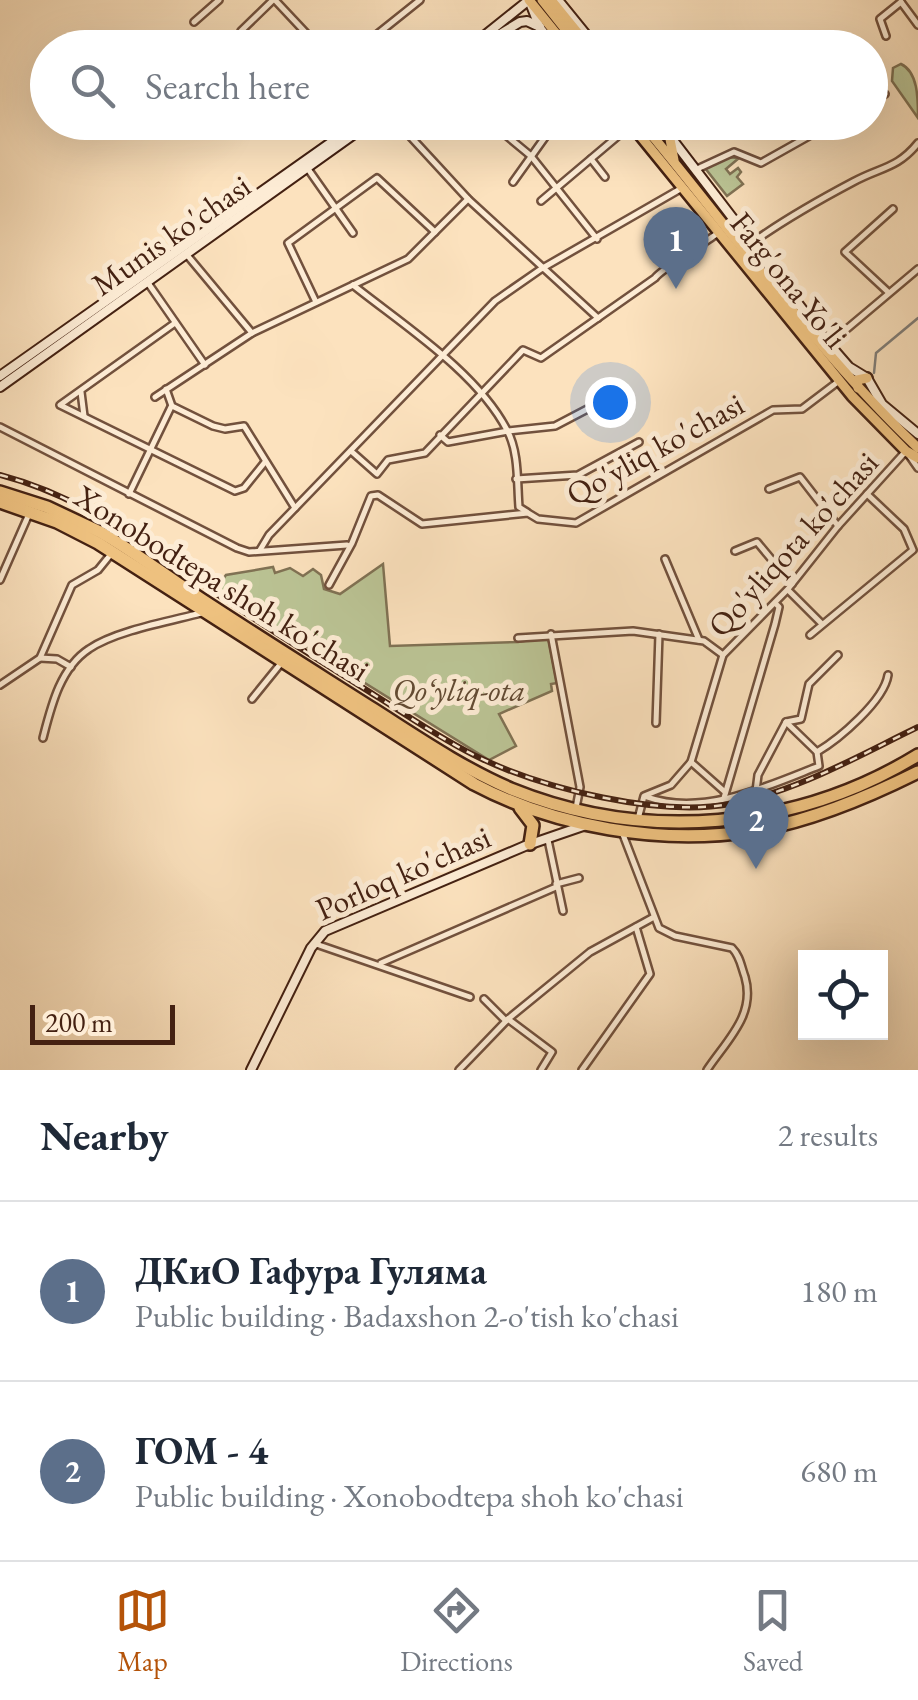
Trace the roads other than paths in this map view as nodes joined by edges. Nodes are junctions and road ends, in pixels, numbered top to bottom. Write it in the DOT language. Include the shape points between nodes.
graph roads {
  1 [pos="219,0"];
  2 [pos="274,0"];
  3 [pos="420,0"];
  4 [pos="529,0"];
  5 [pos="542,0"];
  6 [pos="555,0"];
  7 [pos="900,1"];
  8 [pos="194,22"];
  9 [pos="918,25"];
  10 [pos="540,28"];
  11 [pos="242,30"];
  12 [pos="303,30"];
  13 [pos="382,30"];
  14 [pos="492,30"];
  15 [pos="507,30"];
  16 [pos="553,30"];
  17 [pos="566,30"];
  18 [pos="577,30"];
  19 [pos="581,30"];
  20 [pos="884,30"];
  21 [pos="337,140"];
  22 [pos="346,140"];
  23 [pos="413,140"];
  24 [pos="512,140"];
  25 [pos="542,140"];
  26 [pos="613,140"];
  27 [pos="645,140"];
  28 [pos="656,140"];
  29 [pos="672,140"];
  30 [pos="802,140"];
  31 [pos="918,143"];
  32 [pos="677,148"];
  33 [pos="531,156"];
  34 [pos="591,159"];
  35 [pos="674,163"];
  36 [pos="308,168"];
  37 [pos="695,170"];
  38 [pos="289,177"];
  39 [pos="606,177"];
  40 [pos="514,182"];
  41 [pos="558,188"];
  42 [pos="682,188"];
  43 [pos="468,198"];
  44 [pos="541,201"];
  45 [pos="336,209"];
  46 [pos="893,209"];
  47 [pos="435,232"];
  48 [pos="353,233"];
  49 [pos="718,233"];
  50 [pos="597,239"];
  51 [pos="750,244"];
  52 [pos="184,252"];
  53 [pos="542,269"];
  54 [pos="918,269"];
  55 [pos="148,283"];
  56 [pos="352,285"];
  57 [pos="888,292"];
  58 [pos="316,302"];
  59 [pos="598,318"];
  60 [pos="174,323"];
  61 [pos="252,334"];
  62 [pos="829,344"];
  63 [pos="440,355"];
  64 [pos="205,365"];
  65 [pos="7,375"];
  66 [pos="867,378"];
  67 [pos="839,380"];
  68 [pos="0,387"];
  69 [pos="858,388"];
  70 [pos="166,389"];
  71 [pos="81,390"];
  72 [pos="481,391"];
  73 [pos="616,394"];
  74 [pos="155,396"];
  75 [pos="172,406"];
  76 [pos="84,418"];
  77 [pos="0,427"];
  78 [pos="508,430"];
  79 [pos="440,435"];
  80 [pos="918,441"];
  81 [pos="638,442"];
  82 [pos="150,450"];
  83 [pos="351,451"];
  84 [pos="906,451"];
  85 [pos="918,458"];
  86 [pos="266,462"];
  87 [pos="918,468"];
  88 [pos="516,479"];
  89 [pos="769,490"];
  90 [pos="0,492"];
  91 [pos="129,494"];
  92 [pos="867,494"];
  93 [pos="0,502"];
  94 [pos="295,508"];
  95 [pos="30,512"];
  96 [pos="528,513"];
  97 [pos="838,526"];
  98 [pos="347,548"];
  99 [pos="260,550"];
  100 [pos="112,551"];
  101 [pos="736,551"];
  102 [pos="665,559"];
  103 [pos="0,580"];
  104 [pos="330,585"];
  105 [pos="790,586"];
  106 [pos="775,603"];
  107 [pos="204,612"];
  108 [pos="821,623"];
  109 [pos="550,634"];
  110 [pos="659,634"];
  111 [pos="810,635"];
  112 [pos="518,638"];
  113 [pos="700,640"];
  114 [pos="723,655"];
  115 [pos="838,655"];
  116 [pos="40,658"];
  117 [pos="284,658"];
  118 [pos="72,667"];
  119 [pos="888,675"];
  120 [pos="0,684"];
  121 [pos="252,699"];
  122 [pos="786,722"];
  123 [pos="656,724"];
  124 [pos="44,738"];
  125 [pos="816,752"];
  126 [pos="918,759"];
  127 [pos="691,762"];
  128 [pos="918,772"];
  129 [pos="756,790"];
  130 [pos="725,795"];
  131 [pos="644,796"];
  132 [pos="517,805"];
  133 [pos="576,808"];
  134 [pos="564,818"];
  135 [pos="638,819"];
  136 [pos="592,824"];
  137 [pos="621,829"];
  138 [pos="547,837"];
  139 [pos="530,844"];
  140 [pos="579,878"];
  141 [pos="556,886"];
  142 [pos="563,911"];
  143 [pos="654,916"];
  144 [pos="636,927"];
  145 [pos="314,943"];
  146 [pos="380,964"];
  147 [pos="470,997"];
  148 [pos="484,1000"];
  149 [pos="507,1020"];
  150 [pos="251,1070"];
  151 [pos="459,1070"];
  152 [pos="541,1070"];
  153 [pos="582,1070"];
  154 [pos="707,1070"];
  1 -- 8 [label="street"];
  2 -- 11 [label="street"];
  2 -- 12 [label="street"];
  3 -- 13 [label="street"];
  4 -- 10 [label="street"];
  4 -- 14 [label="street"];
  4 -- 16 [label="main road"];
  5 -- 17 [label="main road"];
  6 -- 18 [label="main road"];
  6 -- 19 [label="street"];
  7 -- 9 [label="street"];
  7 -- 20 [label="street" via="880,19"];
  10 -- 15 [label="street" via="522,21"];
  21 -- 38 [label="street, Munis ko'chasi"];
  22 -- 36 [label="street, Munis ko'chasi"];
  23 -- 43 [label="street"];
  24 -- 33 [label="street"];
  25 -- 33 [label="street"];
  26 -- 34 [label="street"];
  27 -- 42 [label="main road, Farg'ona Yo'li"];
  28 -- 32 [label="main road"];
  28 -- 35 [label="main road, Farg'ona Yo'li"];
  29 -- 32 [label="main road"];
  30 -- 37 [label="street" via="761,163 734,152"];
  31 -- 51 [label="street" via="887,170 858,179"];
  32 -- 35 [label="main road"];
  32 -- 37 [label="street"];
  33 -- 40 [label="street"];
  33 -- 41 [label="street"];
  34 -- 39 [label="street"];
  34 -- 41 [label="street"];
  35 -- 69 [label="main road, Farg'ona Yo'li"];
  36 -- 38 [label="street, Munis ko'chasi"];
  36 -- 45 [label="street"];
  37 -- 51 [label="street"];
  38 -- 52 [label="street, Munis ko'chasi"];
  41 -- 44 [label="street"];
  41 -- 50 [label="street"];
  42 -- 49 [label="main road, Farg'ona Yo'li"];
  42 -- 50 [label="street"];
  43 -- 47 [label="street"];
  43 -- 53 [label="street"];
  45 -- 47 [label="street" via="377,178"];
  45 -- 48 [label="street"];
  45 -- 58 [label="street" via="288,244"];
  46 -- 57 [label="street" via="846,252"];
  47 -- 56 [label="street" via="408,259"];
  49 -- 59 [label="street"];
  49 -- 67 [label="main road, Farg'ona Yo'li"];
  50 -- 53 [label="street"];
  51 -- 62 [label="street"];
  52 -- 55 [label="street, Munis ko'chasi"];
  52 -- 61 [label="street"];
  52 -- 65 [label="street, Munis ko'chasi"];
  53 -- 59 [label="street"];
  53 -- 63 [label="street" via="495,301"];
  54 -- 57 [label="street"];
  55 -- 60 [label="street"];
  55 -- 65 [label="street, Munis ko'chasi"];
  56 -- 58 [label="street"];
  56 -- 63 [label="street"];
  57 -- 62 [label="street"];
  58 -- 61 [label="street"];
  59 -- 72 [label="street" via="541,358 524,350"];
  60 -- 64 [label="street"];
  60 -- 71 [label="street"];
  61 -- 64 [label="street"];
  62 -- 66 [label="street"];
  63 -- 72 [label="street"];
  63 -- 83 [label="street"];
  64 -- 70 [label="street"];
  65 -- 68 [label="street, Munis ko'chasi"];
  66 -- 69 [label="main road" via="857,380"];
  66 -- 80 [label="street"];
  67 -- 84 [label="main road, Farg'ona Yo'li"];
  67 -- 96 [label="street, Qo'yliq ko'chasi" via="802,409 772,410 576,523"];
  69 -- 80 [label="main road, Farg'ona Yo'li"];
  70 -- 74 [label="street"];
  70 -- 75 [label="street"];
  71 -- 76 [label="street"];
  71 -- 76 [label="street" via="60,405"];
  72 -- 78 [label="street"];
  72 -- 79 [label="street"];
  73 -- 78 [label="street" via="556,426"];
  75 -- 82 [label="street"];
  75 -- 86 [label="street" via="213,426 244,426"];
  76 -- 82 [label="street"];
  77 -- 91 [label="street"];
  78 -- 79 [label="street" via="448,442"];
  78 -- 88 [label="street"];
  79 -- 83 [label="street" via="425,453 388,460 378,474"];
  81 -- 88 [label="street" via="578,476"];
  82 -- 86 [label="street" via="235,492"];
  82 -- 91 [label="street"];
  83 -- 94 [label="street"];
  84 -- 85 [label="main road, Farg'ona Yo'li"];
  84 -- 87 [label="street"];
  84 -- 92 [label="street, Qo'yliqota ko'chasi"];
  86 -- 94 [label="street"];
  88 -- 96 [label="street" via="519,507"];
  89 -- 97 [label="street" via="800,477"];
  90 -- 117 [label="highway, Xonobodtepa shoh ko'chasi" via="100,532"];
  91 -- 99 [label="street" via="237,548"];
  92 -- 97 [label="street, Qo'yliqota ko'chasi"];
  92 -- 108 [label="street" via="904,530 913,550"];
  93 -- 95 [label="highway, Xonobodtepa shoh ko'chasi"];
  94 -- 99 [label="street"];
  95 -- 100 [label="highway, Xonobodtepa shoh ko'chasi"];
  95 -- 103 [label="street"];
  96 -- 98 [label="street, Qo'yliq ko'chasi" via="422,524 370,496"];
  97 -- 105 [label="street, Qo'yliqota ko'chasi"];
  98 -- 99 [label="street"];
  98 -- 104 [label="street, Qo'yliq ko'chasi"];
  100 -- 107 [label="highway, Xonobodtepa shoh ko'chasi"];
  100 -- 116 [label="street" via="98,570 72,585"];
  101 -- 105 [label="street" via="757,542"];
  102 -- 113 [label="street"];
  105 -- 106 [label="street, Qo'yliqota ko'chasi"];
  105 -- 108 [label="street"];
  106 -- 114 [label="street, Qo'yliqota ko'chasi"];
  106 -- 130 [label="street" via="775,624"];
  107 -- 117 [label="highway, Xonobodtepa shoh ko'chasi"];
  107 -- 118 [label="street" via="88,649"];
  108 -- 111 [label="street"];
  109 -- 110 [label="street"];
  109 -- 112 [label="street"];
  109 -- 133 [label="street" via="580,787"];
  110 -- 113 [label="street"];
  110 -- 123 [label="street"];
  113 -- 114 [label="street"];
  114 -- 127 [label="street, Qo'yliqota ko'chasi"];
  115 -- 122 [label="street" via="808,684 801,720"];
  116 -- 118 [label="street"];
  116 -- 120 [label="street"];
  117 -- 121 [label="street"];
  117 -- 132 [label="highway, Xonobodtepa shoh ko'chasi" via="474,784"];
  117 -- 133 [label="highway, Xonobodtepa shoh ko'chasi" via="472,770"];
  118 -- 124 [label="street"];
  119 -- 125 [label="street" via="886,687 842,738"];
  122 -- 125 [label="street"];
  122 -- 129 [label="street"];
  125 -- 129 [label="street" via="819,766"];
  126 -- 135 [label="highway, Xonobodtepa shoh ko'chasi" via="801,807 736,821"];
  127 -- 130 [label="street"];
  127 -- 131 [label="street" via="671,785"];
  128 -- 137 [label="highway, Xonobodtepa shoh ko'chasi" via="836,807 754,830"];
  129 -- 130 [label="street"];
  130 -- 131 [label="street" via="691,802"];
  131 -- 135 [label="street"];
  132 -- 134 [label="highway, Xonobodtepa shoh ko'chasi"];
  132 -- 139 [label="highway" via="533,825"];
  133 -- 134 [label="street"];
  133 -- 135 [label="highway, Xonobodtepa shoh ko'chasi"];
  134 -- 136 [label="highway, Xonobodtepa shoh ko'chasi"];
  134 -- 138 [label="street"];
  136 -- 137 [label="highway, Xonobodtepa shoh ko'chasi"];
  136 -- 138 [label="street, Porloq ko'chasi"];
  137 -- 143 [label="street"];
  138 -- 139 [label="street, Porloq ko'chasi"];
  138 -- 141 [label="street"];
  139 -- 145 [label="street, Porloq ko'chasi" via="341,922"];
  140 -- 141 [label="street"];
  141 -- 142 [label="street"];
  141 -- 146 [label="street"];
  143 -- 144 [label="street"];
  143 -- 154 [label="street" via="667,933 736,951 747,1009"];
  144 -- 149 [label="street" via="590,952"];
  144 -- 153 [label="street" via="649,978"];
  145 -- 146 [label="street"];
  145 -- 150 [label="street, Porloq ko'chasi"];
  146 -- 147 [label="street"];
  148 -- 149 [label="street"];
  149 -- 151 [label="street"];
  149 -- 152 [label="street" via="552,1052"];
}
